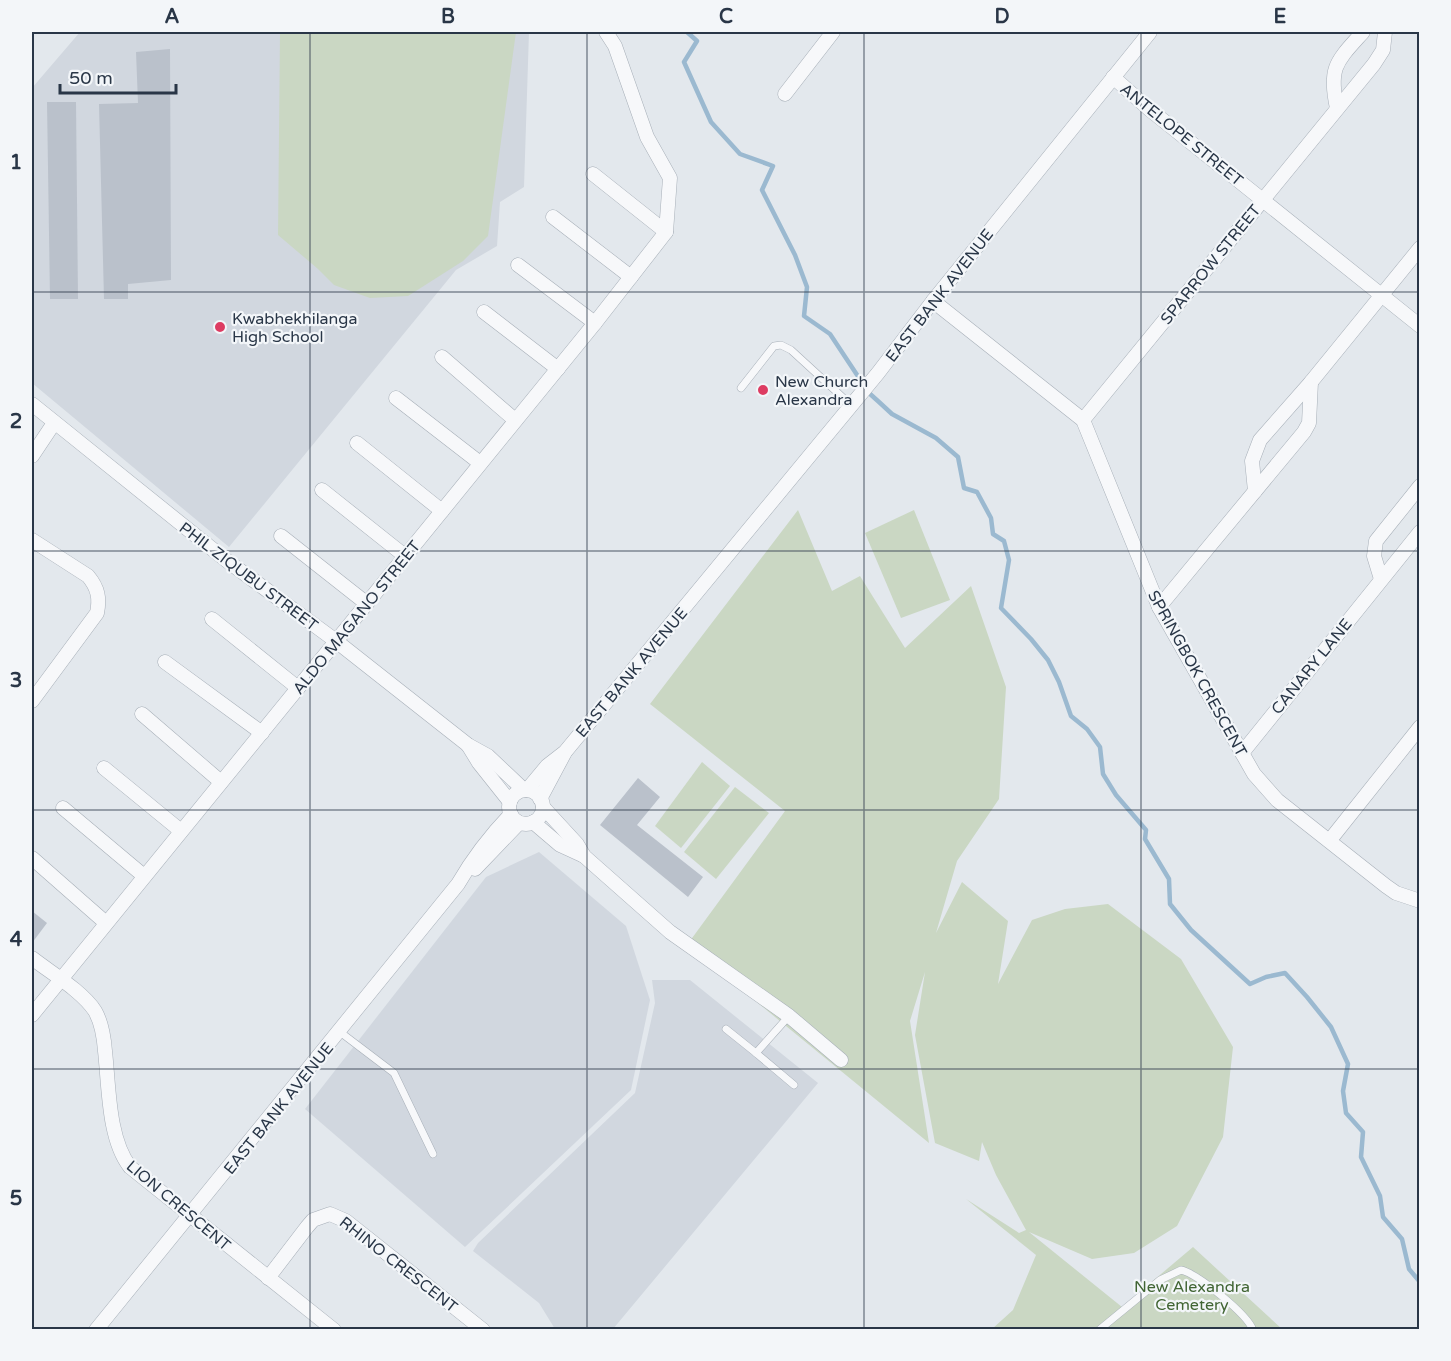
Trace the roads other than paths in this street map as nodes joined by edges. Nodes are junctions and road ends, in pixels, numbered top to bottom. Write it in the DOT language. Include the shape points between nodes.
graph roads {
  1 [pos="606,32"];
  2 [pos="1150,32"];
  3 [pos="1364,32"];
  4 [pos="1385,32"];
  5 [pos="826,34"];
  6 [pos="1113,77"];
  7 [pos="785,94"];
  8 [pos="1337,108"];
  9 [pos="593,174"];
  10 [pos="1262,200"];
  11 [pos="553,217"];
  12 [pos="666,232"];
  13 [pos="1419,249"];
  14 [pos="518,265"];
  15 [pos="631,277"];
  16 [pos="1381,294"];
  17 [pos="933,301"];
  18 [pos="484,312"];
  19 [pos="595,323"];
  20 [pos="1419,327"];
  21 [pos="442,357"];
  22 [pos="558,369"];
  23 [pos="1311,382"];
  24 [pos="741,388"];
  25 [pos="396,398"];
  26 [pos="854,401"];
  27 [pos="32,404"];
  28 [pos="515,420"];
  29 [pos="1083,420"];
  30 [pos="54,423"];
  31 [pos="357,443"];
  32 [pos="32,456"];
  33 [pos="480,463"];
  34 [pos="1419,486"];
  35 [pos="322,490"];
  36 [pos="1255,491"];
  37 [pos="442,511"];
  38 [pos="1419,532"];
  39 [pos="281,536"];
  40 [pos="32,540"];
  41 [pos="405,556"];
  42 [pos="1381,579"];
  43 [pos="366,603"];
  44 [pos="1159,607"];
  45 [pos="212,619"];
  46 [pos="336,641"];
  47 [pos="165,662"];
  48 [pos="298,688"];
  49 [pos="32,701"];
  50 [pos="142,714"];
  51 [pos="1419,727"];
  52 [pos="262,733"];
  53 [pos="468,746"];
  54 [pos="565,752"];
  55 [pos="1242,753"];
  56 [pos="104,768"];
  57 [pos="221,782"];
  58 [pos="525,790"];
  59 [pos="542,803"];
  60 [pos="63,808"];
  61 [pos="518,815"];
  62 [pos="181,831"];
  63 [pos="1330,840"];
  64 [pos="584,856"];
  65 [pos="32,858"];
  66 [pos="144,876"];
  67 [pos="1419,902"];
  68 [pos="106,923"];
  69 [pos="32,958"];
  70 [pos="60,980"];
  71 [pos="32,1016"];
  72 [pos="789,1016"];
  73 [pos="726,1029"];
  74 [pos="340,1032"];
  75 [pos="756,1053"];
  76 [pos="842,1060"];
  77 [pos="794,1085"];
  78 [pos="433,1154"];
  79 [pos="189,1216"];
  80 [pos="268,1278"];
  81 [pos="96,1329"];
  82 [pos="333,1329"];
  83 [pos="483,1329"];
  84 [pos="1100,1329"];
  85 [pos="1253,1329"];
  1 -- 12 [label="street, ALDO MAGANO STREET" via="615,46 647,137 670,178"];
  2 -- 6 [label="street, EAST BANK AVENUE"];
  3 -- 8 [label="street" via="1344,53 1334,71"];
  4 -- 8 [label="street, SPARROW STREET" via="1379,57"];
  5 -- 7 [label="street"];
  6 -- 10 [label="street, ANTELOPE STREET"];
  6 -- 17 [label="street, EAST BANK AVENUE"];
  8 -- 10 [label="street, SPARROW STREET"];
  9 -- 12 [label="street"];
  10 -- 16 [label="street, ANTELOPE STREET"];
  10 -- 29 [label="street, SPARROW STREET"];
  11 -- 15 [label="street"];
  12 -- 15 [label="street, ALDO MAGANO STREET"];
  13 -- 16 [label="street"];
  14 -- 19 [label="street"];
  15 -- 19 [label="street, ALDO MAGANO STREET"];
  16 -- 20 [label="street, ANTELOPE STREET"];
  16 -- 23 [label="street"];
  17 -- 26 [label="street, EAST BANK AVENUE"];
  17 -- 29 [label="street, SPRINGBOK CRESCENT"];
  18 -- 22 [label="street"];
  19 -- 22 [label="street, ALDO MAGANO STREET"];
  21 -- 28 [label="street"];
  22 -- 28 [label="street, ALDO MAGANO STREET"];
  23 -- 36 [label="street" via="1307,427"];
  23 -- 36 [label="street" via="1255,450"];
  24 -- 26 [label="lane" via="774,346 781,345"];
  25 -- 33 [label="street"];
  26 -- 54 [label="street, EAST BANK AVENUE"];
  27 -- 30 [label="street, PHIL ZIQUBU STREET"];
  28 -- 33 [label="street, ALDO MAGANO STREET"];
  29 -- 44 [label="street, SPRINGBOK CRESCENT"];
  30 -- 32 [label="street"];
  30 -- 46 [label="street, PHIL ZIQUBU STREET" via="226,560"];
  31 -- 37 [label="street"];
  33 -- 37 [label="street, ALDO MAGANO STREET"];
  34 -- 42 [label="street" via="1376,541 1374,556"];
  35 -- 41 [label="street"];
  36 -- 44 [label="street"];
  37 -- 41 [label="street, ALDO MAGANO STREET"];
  38 -- 42 [label="street, CANARY LANE"];
  39 -- 43 [label="street"];
  40 -- 49 [label="street" via="88,576 95,585 99,603 97,613"];
  41 -- 43 [label="street, ALDO MAGANO STREET"];
  42 -- 55 [label="street, CANARY LANE"];
  43 -- 46 [label="street, ALDO MAGANO STREET"];
  44 -- 55 [label="street, SPRINGBOK CRESCENT"];
  45 -- 48 [label="street"];
  46 -- 48 [label="street, ALDO MAGANO STREET"];
  46 -- 53 [label="street, PHIL ZIQUBU STREET"];
  47 -- 52 [label="street"];
  48 -- 52 [label="street, ALDO MAGANO STREET"];
  50 -- 57 [label="street"];
  51 -- 63 [label="street"];
  52 -- 57 [label="street, ALDO MAGANO STREET"];
  53 -- 58 [label="street, PHIL ZIQUBU STREET" via="488,756"];
  53 -- 61 [label="street, PHIL ZIQUBU STREET"];
  54 -- 58 [label="street, EAST BANK AVENUE"];
  54 -- 59 [label="street, EAST BANK AVENUE"];
  55 -- 63 [label="street, SPRINGBOK CRESCENT" via="1277,800"];
  56 -- 62 [label="street"];
  57 -- 62 [label="street, ALDO MAGANO STREET"];
  58 -- 59 [label="street, PHIL ZIQUBU STREET" via="537,794"];
  58 -- 61 [label="street, EAST BANK AVENUE" via="518,792"];
  59 -- 61 [label="street, EAST BANK AVENUE" via="538,818"];
  59 -- 64 [label="street, PHIL ZIQUBU STREET"];
  60 -- 66 [label="street"];
  61 -- 64 [label="street, PHIL ZIQUBU STREET" via="560,845"];
  61 -- 74 [label="street, EAST BANK AVENUE"];
  62 -- 66 [label="street, ALDO MAGANO STREET"];
  63 -- 67 [label="street, SPRINGBOK CRESCENT" via="1396,893"];
  64 -- 72 [label="street" via="670,932"];
  65 -- 68 [label="street"];
  66 -- 68 [label="street, ALDO MAGANO STREET"];
  68 -- 70 [label="street, ALDO MAGANO STREET"];
  69 -- 70 [label="street, LION CRESCENT"];
  70 -- 71 [label="street, ALDO MAGANO STREET"];
  70 -- 79 [label="street, LION CRESCENT" via="86,1000 100,1023 115,1136 124,1160"];
  72 -- 75 [label="lane"];
  72 -- 76 [label="street"];
  73 -- 75 [label="lane"];
  74 -- 78 [label="lane" via="394,1073"];
  74 -- 79 [label="street, EAST BANK AVENUE"];
  75 -- 77 [label="lane"];
  79 -- 80 [label="street, LION CRESCENT"];
  79 -- 81 [label="street, EAST BANK AVENUE"];
  80 -- 82 [label="street, LION CRESCENT"];
  80 -- 83 [label="street, RHINO CRESCENT" via="313,1220 330,1214 346,1221"];
  84 -- 85 [label="lane" via="1160,1280 1181,1270 1211,1288"];
}
